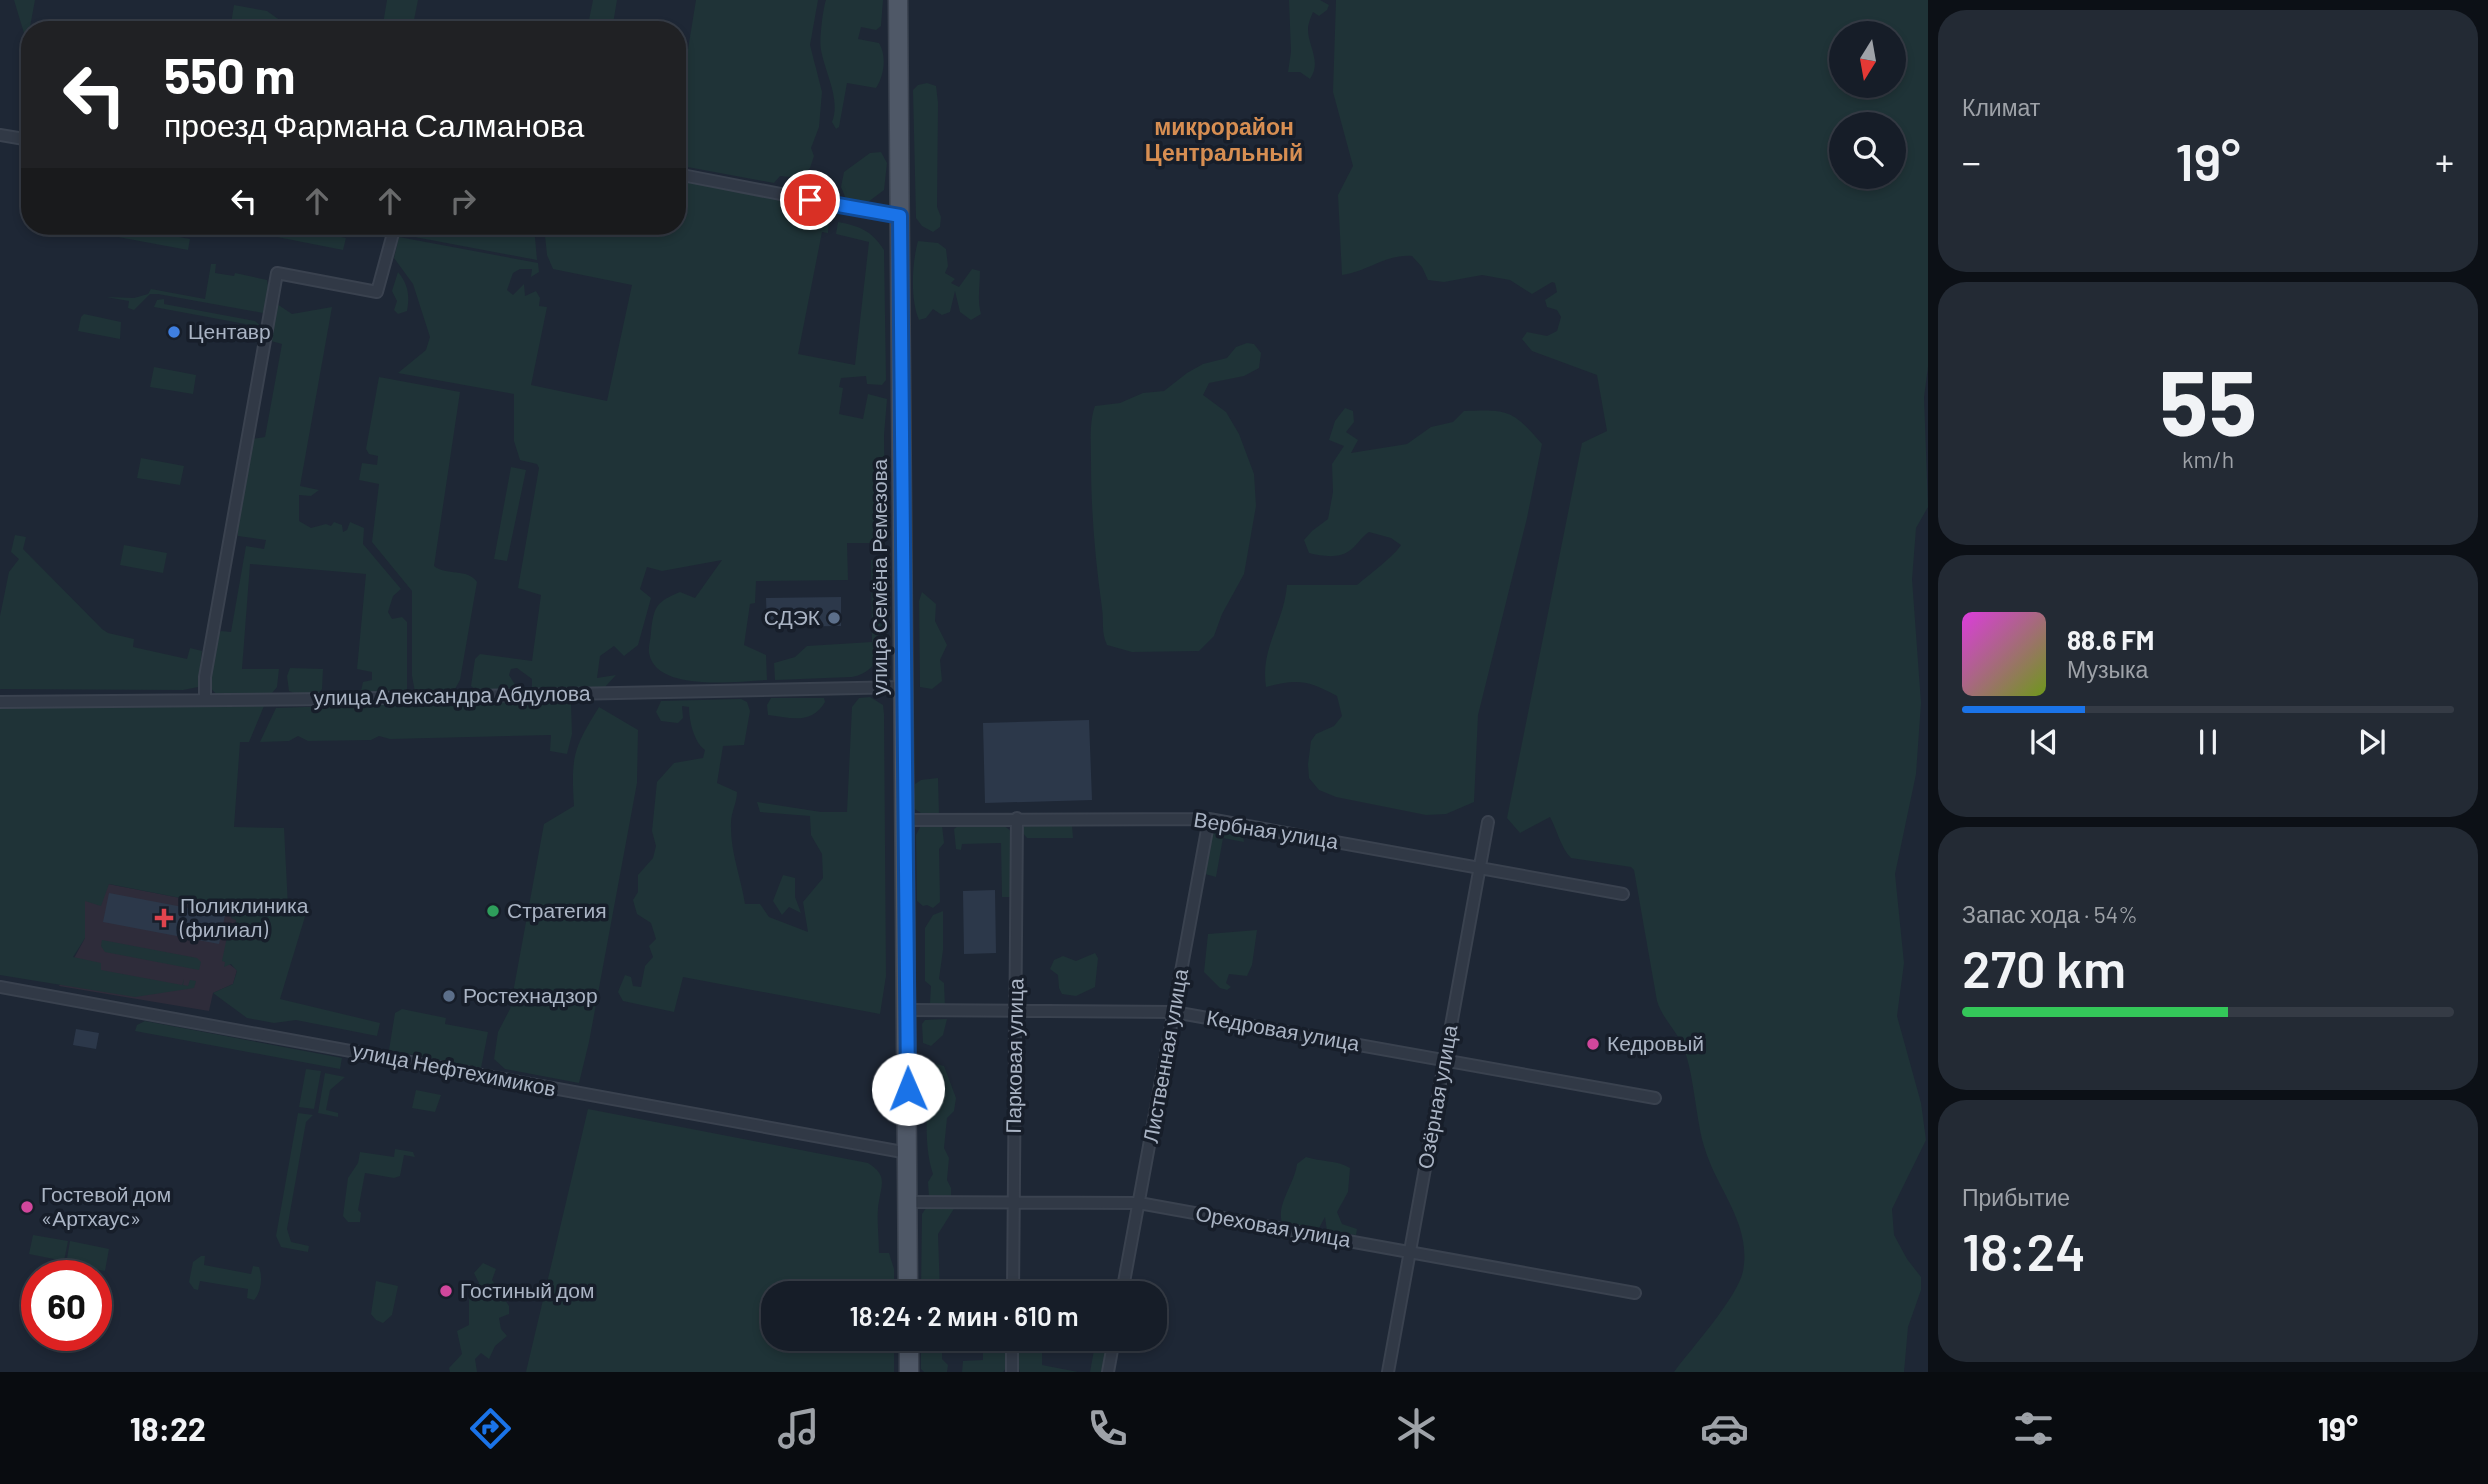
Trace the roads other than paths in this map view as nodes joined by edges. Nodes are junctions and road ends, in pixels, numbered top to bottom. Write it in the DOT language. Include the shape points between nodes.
graph roads {
  1 [pos="898,0"];
  2 [pos="0,135"];
  3 [pos="21,138"];
  4 [pos="686,176"];
  5 [pos="900,216"];
  6 [pos="393,235"];
  7 [pos="904,687"];
  8 [pos="205,699"];
  9 [pos="0,702"];
  10 [pos="1017,818"];
  11 [pos="1209,819"];
  12 [pos="904,820"];
  13 [pos="1488,822"];
  14 [pos="1479,868"];
  15 [pos="1623,894"];
  16 [pos="0,987"];
  17 [pos="907,1010"];
  18 [pos="1015,1010"];
  19 [pos="1174,1012"];
  20 [pos="1445,1060"];
  21 [pos="1655,1098"];
  22 [pos="908,1153"];
  23 [pos="908,1202"];
  24 [pos="1013,1202"];
  25 [pos="1139,1203"];
  26 [pos="1410,1252"];
  27 [pos="908,1281"];
  28 [pos="1013,1281"];
  29 [pos="1124,1281"];
  30 [pos="1635,1293"];
  31 [pos="909,1351"];
  32 [pos="1012,1351"];
  33 [pos="1112,1351"];
  34 [pos="909,1372"];
  35 [pos="1012,1372"];
  36 [pos="1108,1372"];
  37 [pos="1388,1372"];
  1 -- 5 [label="main road, улица Семёна Ремезова"];
  2 -- 3 [label="street"];
  4 -- 5 [label="street"];
  5 -- 7 [label="main road, улица Семёна Ремезова"];
  6 -- 8 [label="street" via="377,292 277,273 205,677"];
  7 -- 8 [label="street, улица Александра Абдулова"];
  7 -- 12 [label="main road, улица Семёна Ремезова"];
  8 -- 9 [label="street, улица Александра Абдулова"];
  10 -- 11 [label="street, Вербная улица"];
  10 -- 12 [label="street, Вербная улица"];
  10 -- 18 [label="street, Парковая улица"];
  11 -- 14 [label="street, Вербная улица"];
  11 -- 19 [label="street, Лиственная улица"];
  12 -- 17 [label="main road, улица Семёна Ремезова"];
  13 -- 14 [label="street, Озёрная улица"];
  14 -- 15 [label="street, Вербная улица"];
  14 -- 20 [label="street, Озёрная улица"];
  16 -- 22 [label="street, улица Нефтехимиков"];
  17 -- 18 [label="street, Кедровая улица"];
  17 -- 22 [label="main road, улица Семёна Ремезова"];
  18 -- 19 [label="street, Кедровая улица"];
  18 -- 24 [label="street, Парковая улица"];
  19 -- 20 [label="street, Кедровая улица"];
  19 -- 25 [label="street, Лиственная улица"];
  20 -- 21 [label="street, Кедровая улица"];
  20 -- 26 [label="street, Озёрная улица"];
  22 -- 23 [label="main road, улица Семёна Ремезова"];
  23 -- 24 [label="street, Ореховая улица"];
  23 -- 27 [label="main road, улица Семёна Ремезова"];
  24 -- 25 [label="street, Ореховая улица"];
  24 -- 28 [label="street, Парковая улица"];
  25 -- 26 [label="street, Ореховая улица"];
  25 -- 29 [label="street, Лиственная улица"];
  26 -- 30 [label="street, Ореховая улица"];
  26 -- 37 [label="street, Озёрная улица"];
  31 -- 34 [label="main road"];
  32 -- 35 [label="street"];
  33 -- 36 [label="street"];
}
